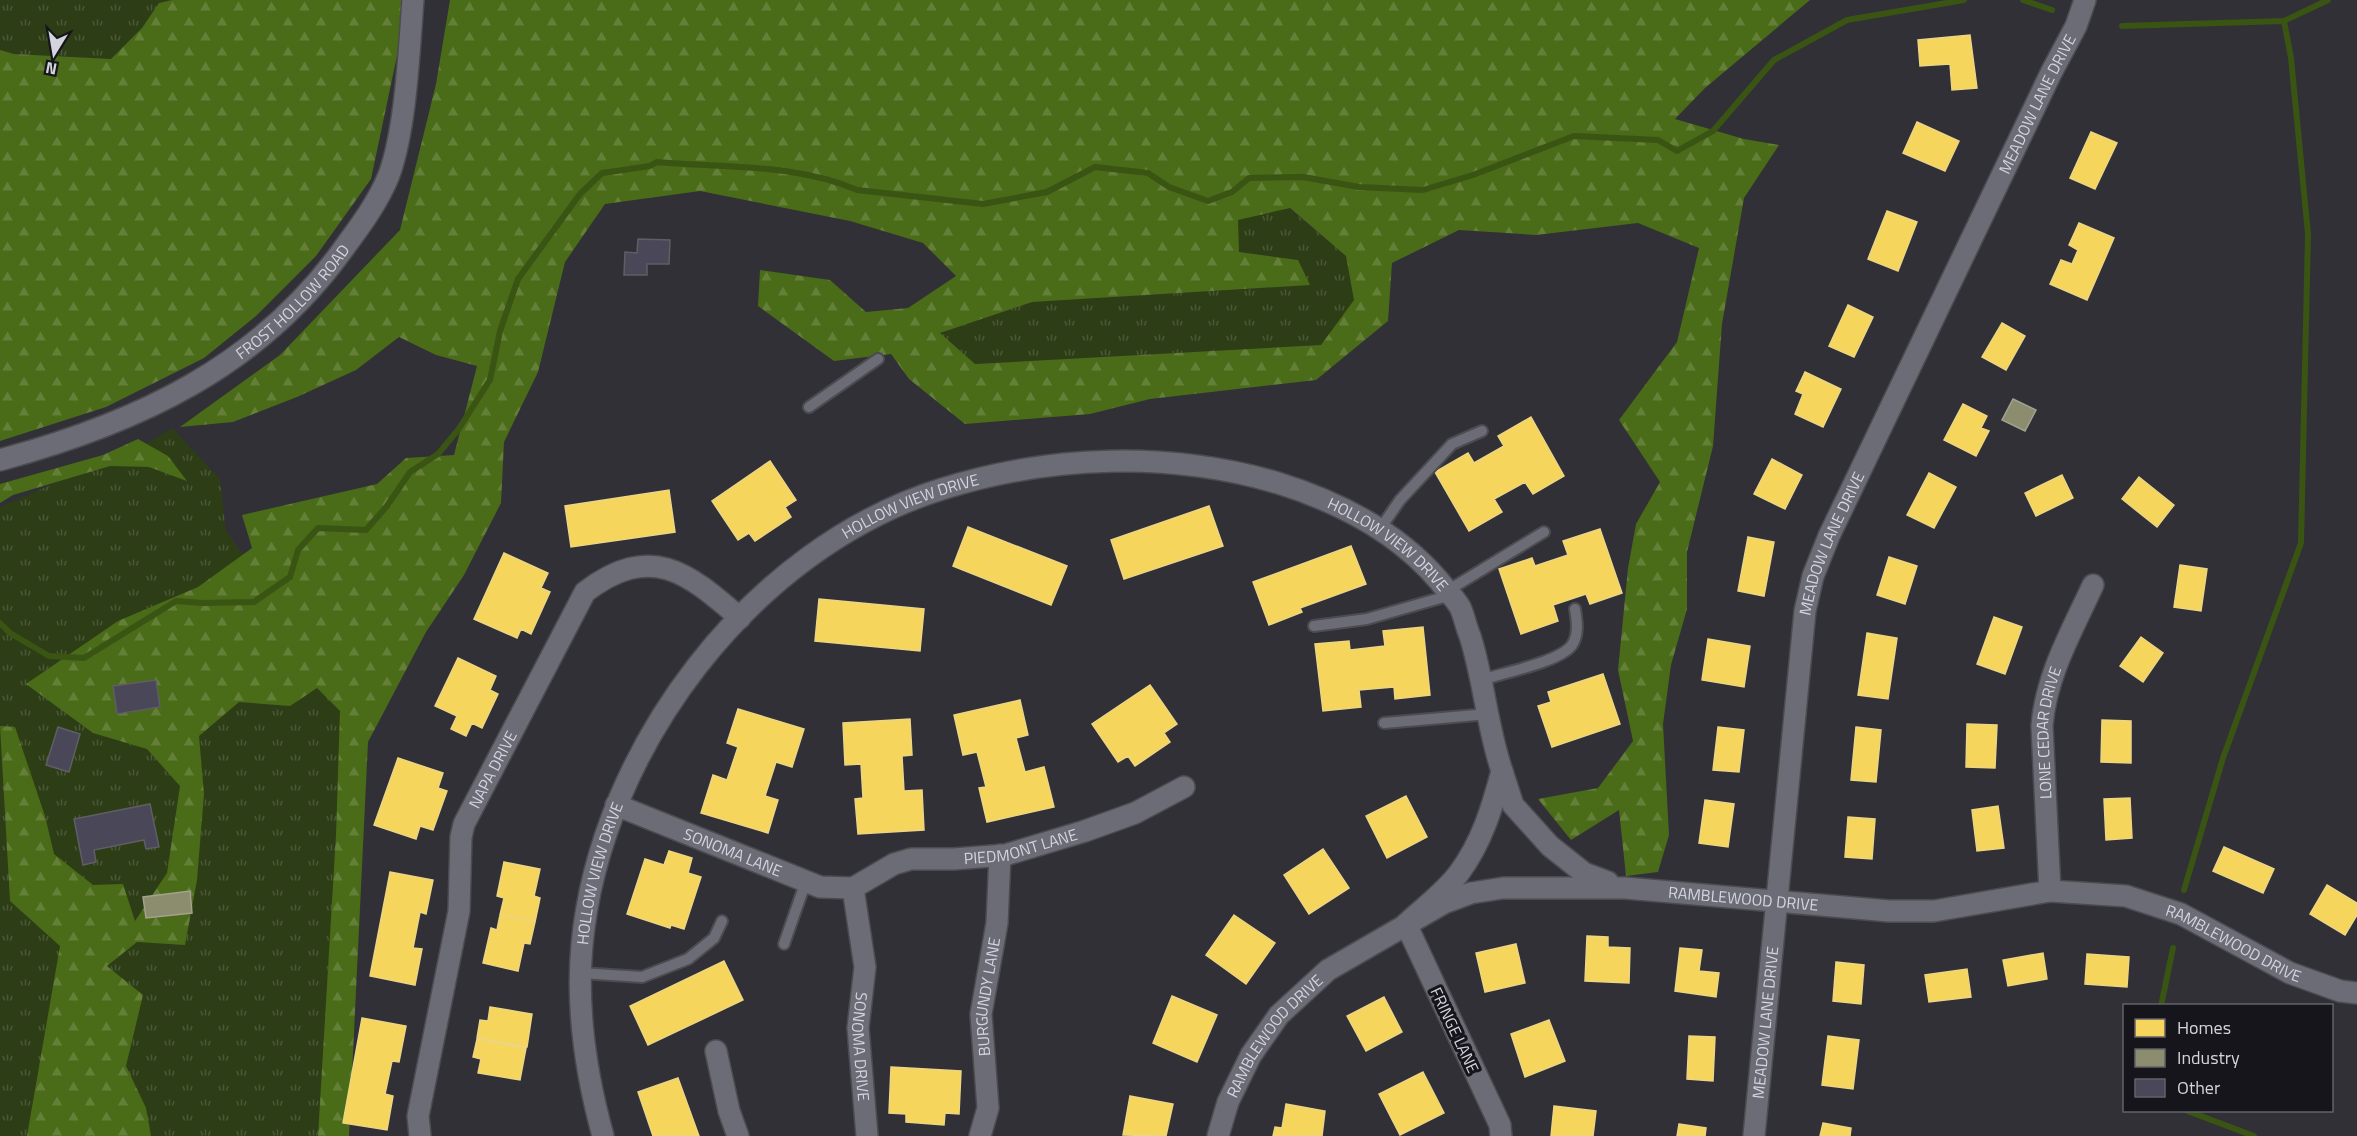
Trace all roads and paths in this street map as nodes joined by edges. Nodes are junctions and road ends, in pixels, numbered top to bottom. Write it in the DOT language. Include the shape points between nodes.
graph roads {
  1 [pos="413,0"];
  2 [pos="2085,0"];
  3 [pos="878,359"];
  4 [pos="809,407"];
  5 [pos="1482,431"];
  6 [pos="0,460"];
  7 [pos="1380,529"];
  8 [pos="1544,532"];
  9 [pos="2093,585"];
  10 [pos="1449,593"];
  11 [pos="1575,609"];
  12 [pos="740,618"];
  13 [pos="1314,626"];
  14 [pos="1481,680"];
  15 [pos="1488,714"];
  16 [pos="1384,723"];
  17 [pos="1502,771"];
  18 [pos="1184,788"];
  19 [pos="616,805"];
  20 [pos="1000,855"];
  21 [pos="806,881"];
  22 [pos="852,888"];
  23 [pos="1625,888"];
  24 [pos="2050,891"];
  25 [pos="1779,900"];
  26 [pos="722,921"];
  27 [pos="1406,924"];
  28 [pos="784,944"];
  29 [pos="581,973"];
  30 [pos="2357,993"];
  31 [pos="716,1051"];
  32 [pos="420,1136"];
  33 [pos="603,1136"];
  34 [pos="738,1136"];
  35 [pos="867,1136"];
  36 [pos="980,1136"];
  37 [pos="1218,1136"];
  38 [pos="1501,1136"];
  39 [pos="1754,1136"];
  1 -- 6 [label="street, FROST HOLLOW ROAD" via="397,148 388,176 374,206 301,302 232,361 142,413"];
  2 -- 25 [label="street, MEADOW LANE DRIVE" via="2076,26 1812,576 1796,691"];
  3 -- 4 [label="lane"];
  5 -- 7 [label="lane" via="1452,444 1400,500"];
  7 -- 10 [label="street, HOLLOW VIEW DRIVE" via="1424,563"];
  7 -- 12 [label="street, HOLLOW VIEW DRIVE" via="1317,495 1240,472 1171,461 1090,461 1014,472 940,490 897,508 824,548 776,583"];
  8 -- 10 [label="lane"];
  9 -- 24 [label="street, LONE CEDAR DRIVE" via="2059,659 2044,704"];
  10 -- 13 [label="lane" via="1367,619"];
  10 -- 14 [label="street, HOLLOW VIEW DRIVE" via="1460,606"];
  11 -- 14 [label="lane" via="1578,628 1573,645 1561,655"];
  12 -- 19 [label="street, HOLLOW VIEW DRIVE" via="680,687 640,751"];
  12 -- 32 [label="street, NAPA DRIVE" via="699,582 653,566 620,570 585,591 464,824 459,911 418,1116"];
  14 -- 15 [label="street, HOLLOW VIEW DRIVE"];
  15 -- 16 [label="lane"];
  15 -- 17 [label="street, HOLLOW VIEW DRIVE" via="1491,740"];
  17 -- 23 [label="street, HOLLOW VIEW DRIVE" via="1513,805 1550,846 1584,873"];
  17 -- 27 [label="street" via="1485,828 1473,852 1458,875"];
  18 -- 20 [label="street, PIEDMONT LANE" via="1135,813"];
  19 -- 21 [label="street, SONOMA LANE"];
  19 -- 29 [label="street, HOLLOW VIEW DRIVE" via="595,868 581,946"];
  20 -- 22 [label="street, PIEDMONT LANE" via="911,859 894,864"];
  20 -- 36 [label="street, BURGUNDY LANE" via="998,913 981,1014 988,1108"];
  21 -- 22 [label="street, SONOMA LANE" via="820,887"];
  21 -- 28 [label="lane"];
  22 -- 35 [label="street, SONOMA DRIVE" via="865,967 858,1028"];
  23 -- 25 [label="street, RAMBLEWOOD DRIVE"];
  23 -- 27 [label="street, RAMBLEWOOD DRIVE" via="1545,886 1471,893"];
  24 -- 25 [label="street, RAMBLEWOOD DRIVE" via="1934,911 1889,911"];
  24 -- 30 [label="street, RAMBLEWOOD DRIVE" via="2126,896 2158,904 2290,973"];
  25 -- 39 [label="street, MEADOW LANE DRIVE"];
  26 -- 29 [label="lane" via="714,938 688,959 642,977"];
  27 -- 37 [label="street, RAMBLEWOOD DRIVE" via="1328,970 1279,1015 1251,1055 1228,1102"];
  27 -- 38 [label="street, FRINGE LANE" via="1500,1125"];
  29 -- 33 [label="street, HOLLOW VIEW DRIVE" via="584,1048"];
  31 -- 34 [label="street"];
}
